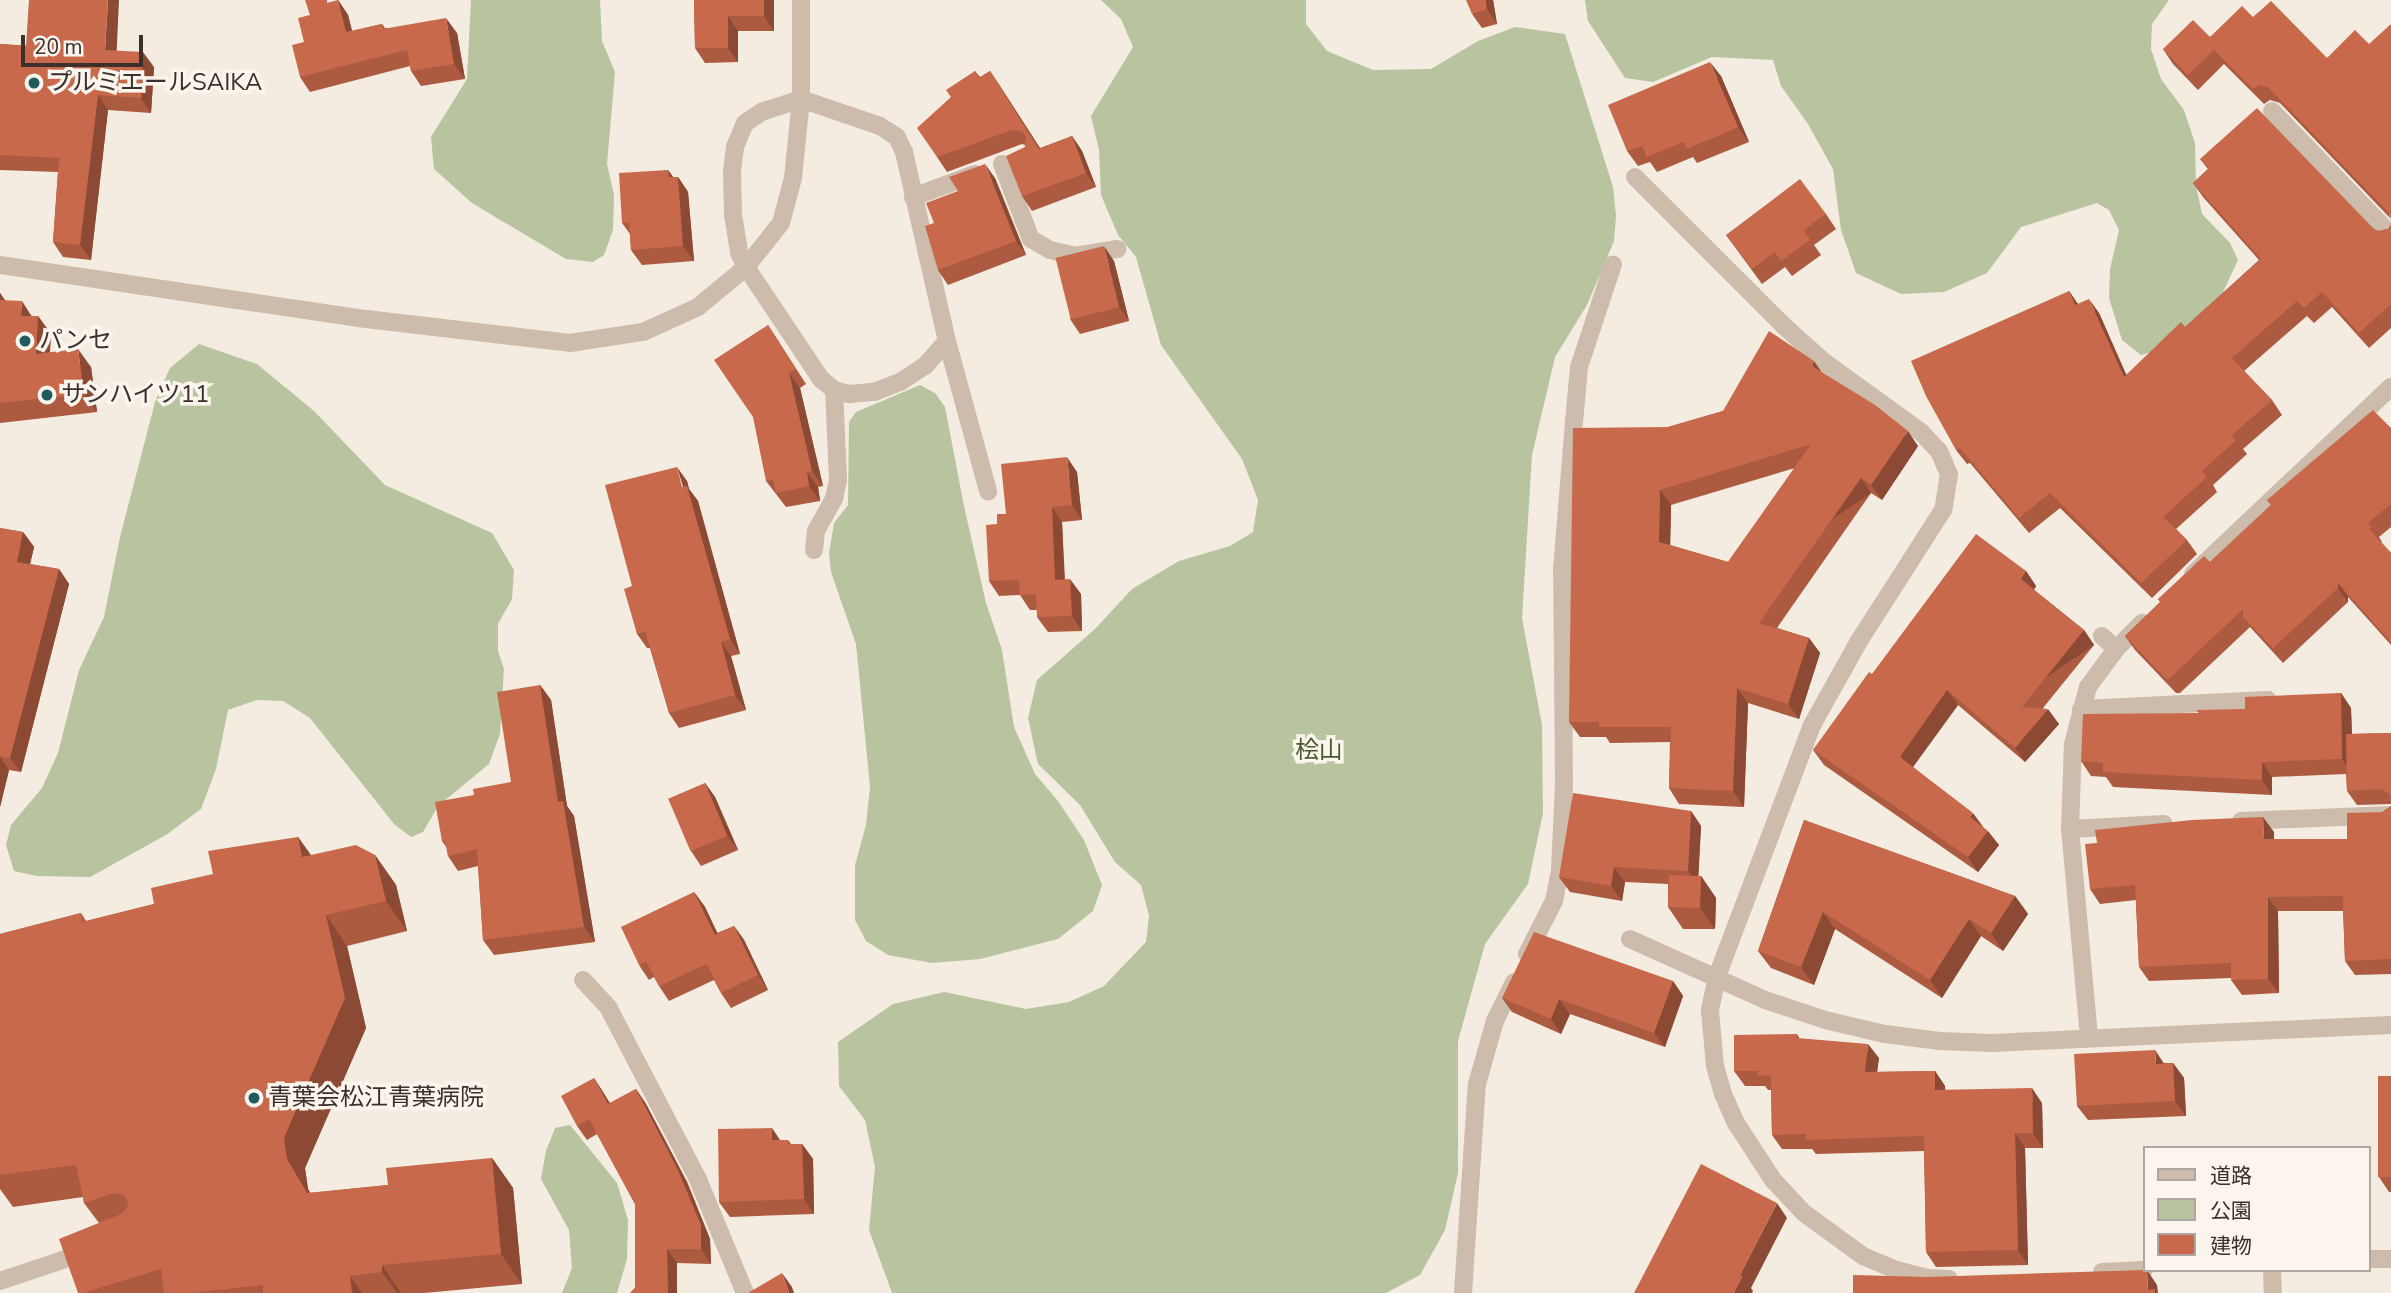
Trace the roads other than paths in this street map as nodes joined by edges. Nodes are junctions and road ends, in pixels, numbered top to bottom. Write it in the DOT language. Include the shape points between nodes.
graph roads {
  1 [pos="801,0"];
  2 [pos="802,99"];
  3 [pos="2272,111"];
  4 [pos="1635,177"];
  5 [pos="913,197"];
  6 [pos="2391,234"];
  7 [pos="1117,249"];
  8 [pos="1613,264"];
  9 [pos="0,265"];
  10 [pos="746,267"];
  11 [pos="947,341"];
  12 [pos="2391,387"];
  13 [pos="834,390"];
  14 [pos="988,491"];
  15 [pos="814,550"];
  16 [pos="2185,582"];
  17 [pos="2154,611"];
  18 [pos="2102,636"];
  19 [pos="2116,649"];
  20 [pos="2271,700"];
  21 [pos="2081,709"];
  22 [pos="2391,815"];
  23 [pos="2224,822"];
  24 [pos="2182,824"];
  25 [pos="2070,829"];
  26 [pos="1630,939"];
  27 [pos="1717,977"];
  28 [pos="583,980"];
  29 [pos="2391,1025"];
  30 [pos="2089,1037"];
  31 [pos="101,1247"];
  32 [pos="2370,1259"];
  33 [pos="2391,1259"];
  34 [pos="2142,1270"];
  35 [pos="2272,1272"];
  36 [pos="2089,1273"];
  37 [pos="1973,1279"];
  38 [pos="0,1281"];
  39 [pos="746,1293"];
  40 [pos="1462,1293"];
  41 [pos="2273,1293"];
  1 -- 2 [label="street"];
  2 -- 5 [label="street" via="880,126 897,137"];
  2 -- 10 [label="street" via="793,178 781,223"];
  2 -- 10 [label="street" via="763,111 745,123 735,147 733,214"];
  3 -- 6 [label="street"];
  4 -- 27 [label="street" via="1823,361 1921,432 1939,451 1949,474 1942,510 1858,641 1812,725"];
  5 -- 7 [label="street" via="1008,162 1031,239 1075,256"];
  5 -- 11 [label="street"];
  8 -- 40 [label="street" via="1579,367 1574,422 1562,570 1560,869 1554,901 1496,1021 1477,1084"];
  9 -- 10 [label="street" via="366,319 570,343 643,332 698,307"];
  10 -- 13 [label="street" via="821,379"];
  11 -- 13 [label="street" via="925,366 901,382 874,392"];
  11 -- 14 [label="street"];
  12 -- 16 [label="street"];
  13 -- 15 [label="street" via="838,480 816,531"];
  17 -- 19 [label="street"];
  18 -- 19 [label="street"];
  19 -- 21 [label="street" via="2088,687"];
  20 -- 21 [label="street"];
  21 -- 25 [label="street" via="2073,744"];
  22 -- 23 [label="street"];
  24 -- 25 [label="street"];
  25 -- 30 [label="street"];
  26 -- 27 [label="street"];
  27 -- 30 [label="street" via="1765,1000 1885,1034 1992,1043"];
  27 -- 37 [label="street" via="1711,1024 1715,1066 1736,1123 1773,1180 1804,1213 1863,1256 1928,1278"];
  28 -- 39 [label="street" via="608,1007 697,1177"];
  29 -- 30 [label="street"];
  31 -- 38 [label="street"];
  32 -- 33 [label="street"];
  34 -- 36 [label="street"];
  35 -- 41 [label="street"];
}
